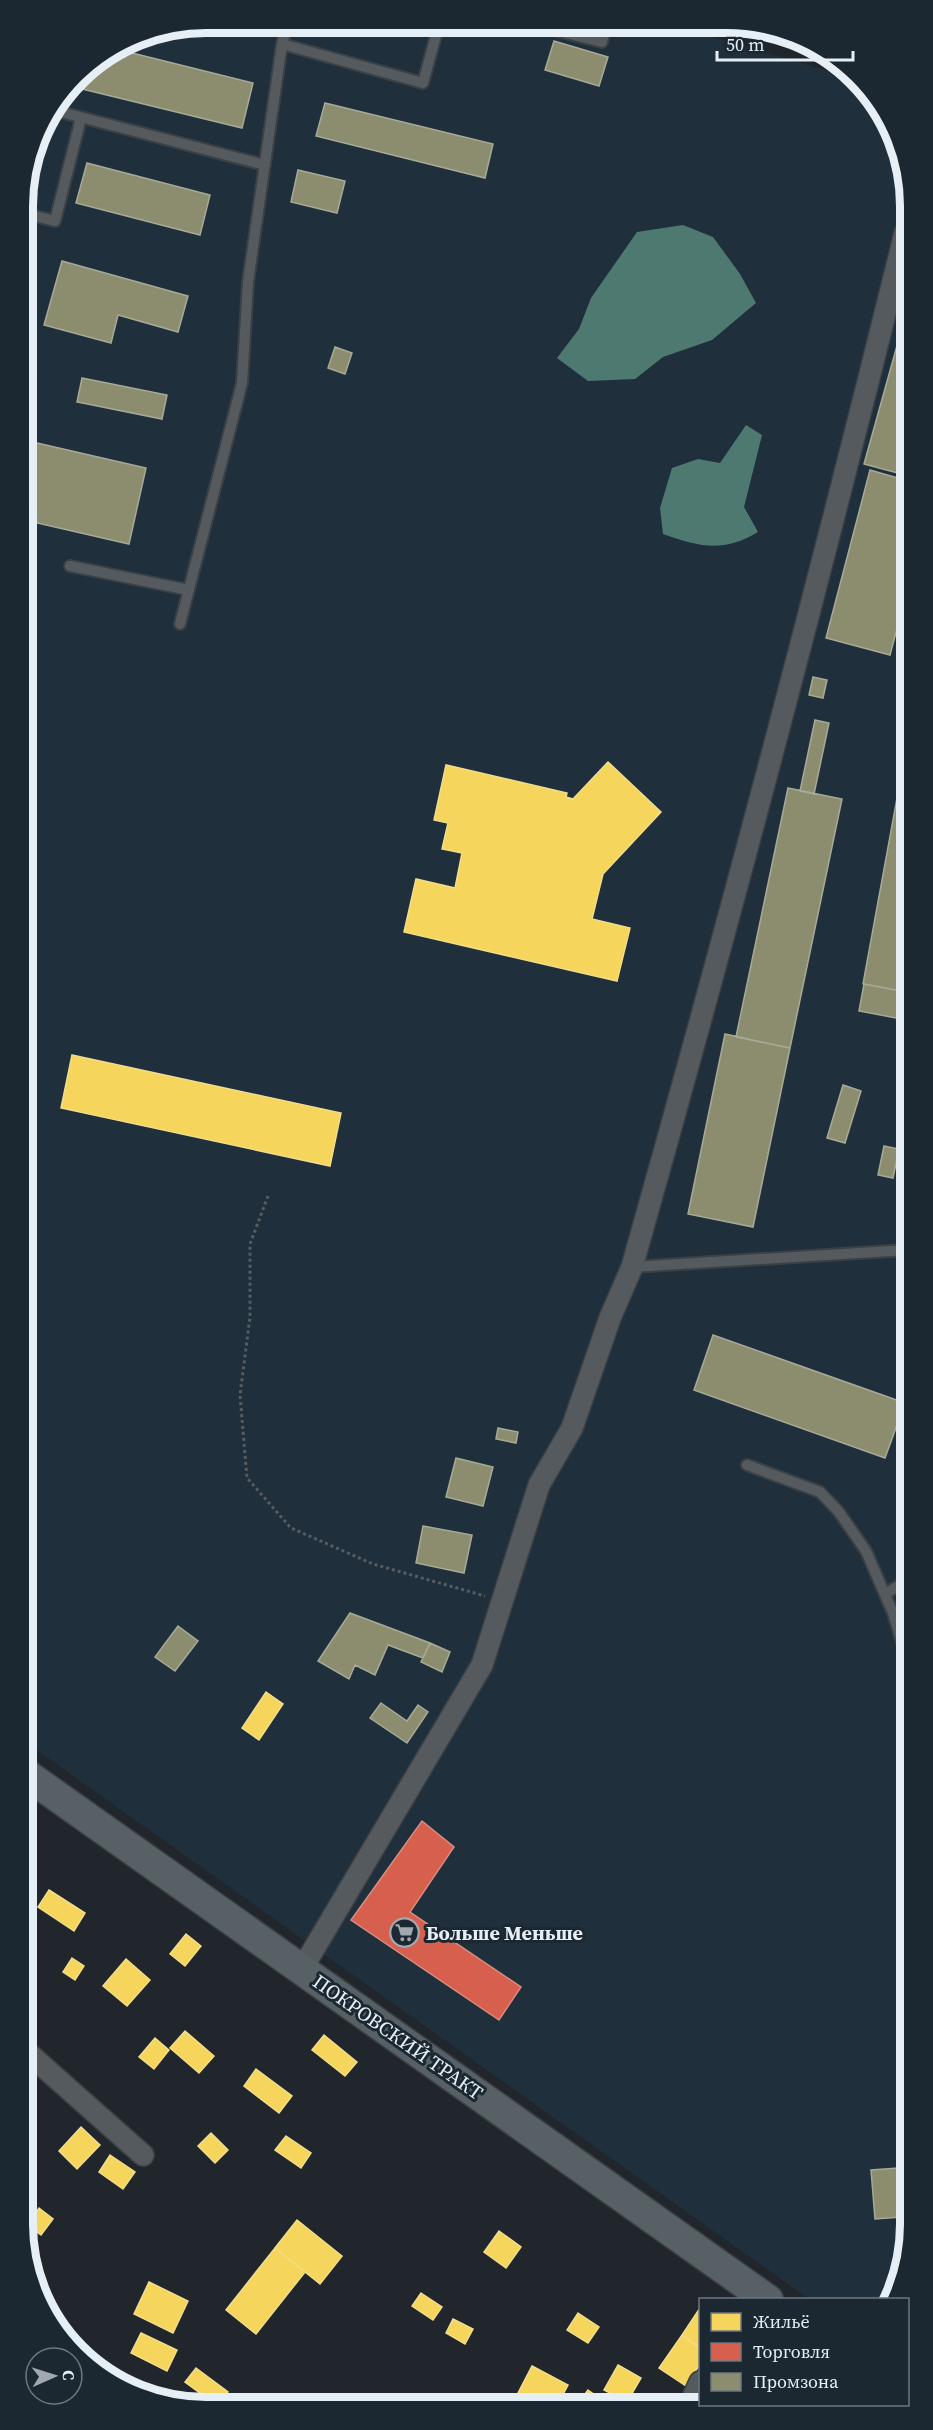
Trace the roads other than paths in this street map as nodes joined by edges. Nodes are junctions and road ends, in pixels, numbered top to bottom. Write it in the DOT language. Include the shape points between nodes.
graph roads {
  1 [pos="285,33"];
  2 [pos="436,33"];
  3 [pos="565,33"];
  4 [pos="604,33"];
  5 [pos="282,44"];
  6 [pos="61,112"];
  7 [pos="81,118"];
  8 [pos="265,165"];
  9 [pos="33,216"];
  10 [pos="900,249"];
  11 [pos="70,566"];
  12 [pos="189,590"];
  13 [pos="180,624"];
  14 [pos="900,1250"];
  15 [pos="632,1267"];
  16 [pos="747,1465"];
  17 [pos="900,1585"];
  18 [pos="885,1594"];
  19 [pos="900,1638"];
  20 [pos="33,1779"];
  21 [pos="302,1969"];
  22 [pos="33,2057"];
  23 [pos="143,2155"];
  24 [pos="764,2298"];
  1 -- 5 [label="lane"];
  2 -- 5 [label="lane" via="423,83"];
  3 -- 4 [label="lane" via="602,42"];
  5 -- 8 [label="lane"];
  6 -- 7 [label="lane"];
  7 -- 8 [label="lane"];
  7 -- 9 [label="lane" via="55,221"];
  8 -- 12 [label="lane" via="248,282 242,383"];
  10 -- 15 [label="street" via="837,511 725,940"];
  11 -- 12 [label="lane"];
  12 -- 13 [label="lane"];
  14 -- 15 [label="lane"];
  15 -- 21 [label="street" via="572,1428 539,1485 482,1665"];
  16 -- 18 [label="lane" via="820,1491 866,1551"];
  17 -- 18 [label="lane"];
  18 -- 19 [label="lane"];
  20 -- 21 [label="main road, ПОКРОВСКИЙ ТРАКТ"];
  21 -- 24 [label="main road, ПОКРОВСКИЙ ТРАКТ"];
  22 -- 23 [label="street"];
}
